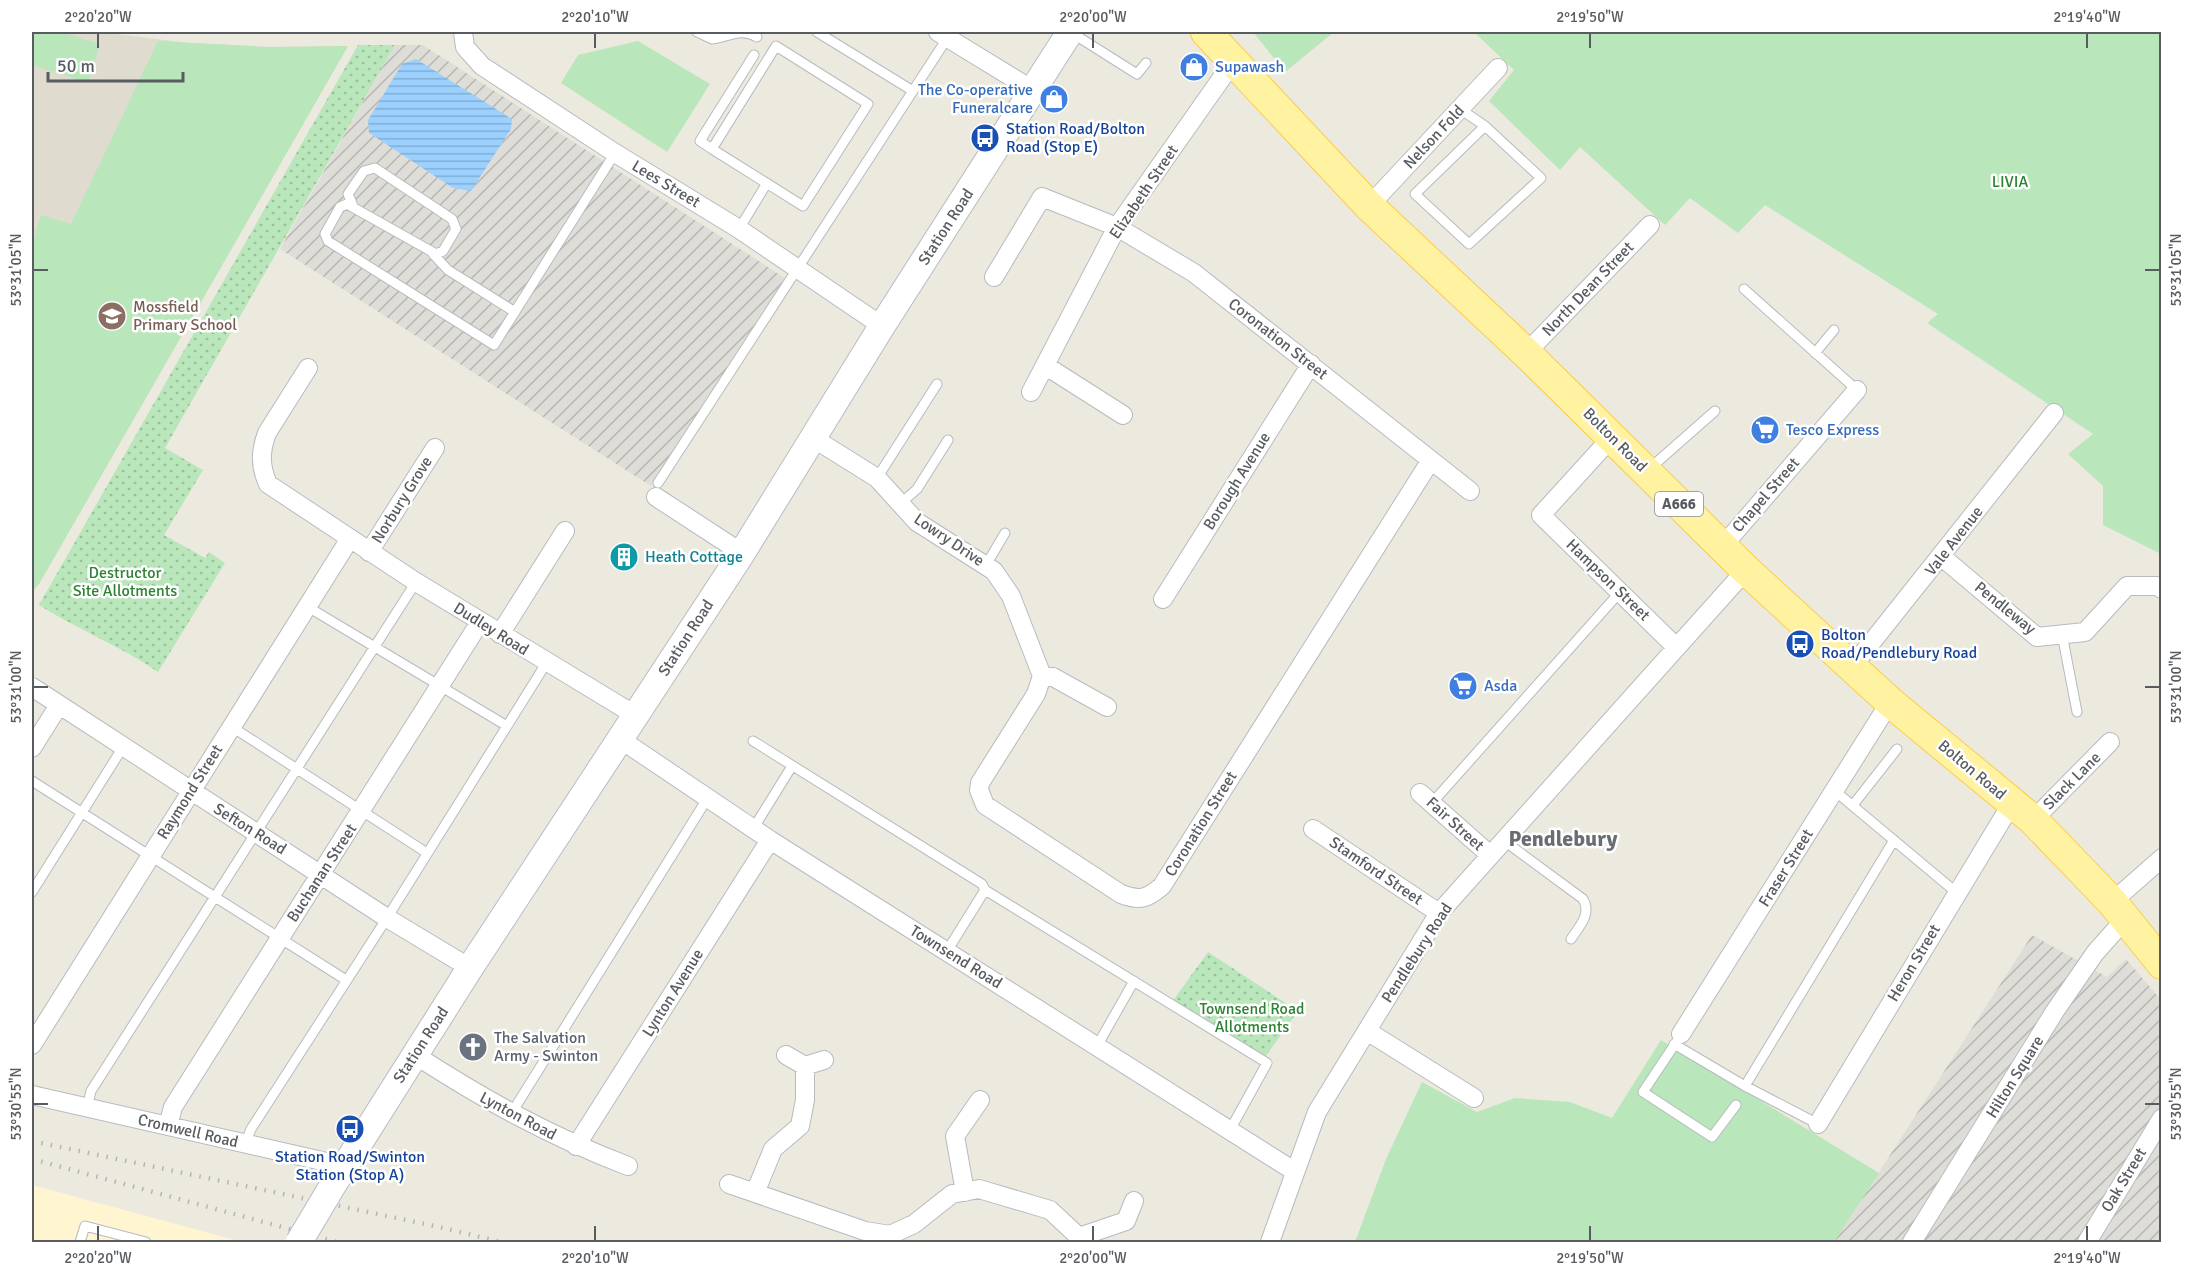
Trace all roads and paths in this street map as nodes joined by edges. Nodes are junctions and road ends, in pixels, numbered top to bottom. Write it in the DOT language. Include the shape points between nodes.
graph roads {
  1 [pos="463,32"];
  2 [pos="697,32"];
  3 [pos="817,32"];
  4 [pos="1070,32"];
  5 [pos="1206,32"];
  6 [pos="946,33"];
  7 [pos="757,37"];
  8 [pos="754,55"];
  9 [pos="1233,62"];
  10 [pos="1146,63"];
  11 [pos="1498,68"];
  12 [pos="1031,89"];
  13 [pos="913,91"];
  14 [pos="1460,109"];
  15 [pos="1485,126"];
  16 [pos="712,149"];
  17 [pos="615,153"];
  18 [pos="767,183"];
  19 [pos="353,206"];
  20 [pos="1369,206"];
  21 [pos="1650,225"];
  22 [pos="1117,227"];
  23 [pos="739,228"];
  24 [pos="433,254"];
  25 [pos="797,268"];
  26 [pos="994,277"];
  27 [pos="1743,290"];
  28 [pos="515,312"];
  29 [pos="882,326"];
  30 [pos="1834,330"];
  31 [pos="1815,352"];
  32 [pos="1526,353"];
  33 [pos="1311,364"];
  34 [pos="1046,366"];
  35 [pos="308,368"];
  36 [pos="937,384"];
  37 [pos="1857,390"];
  38 [pos="1030,392"];
  39 [pos="1715,411"];
  40 [pos="2054,413"];
  41 [pos="1123,415"];
  42 [pos="1612,437"];
  43 [pos="813,438"];
  44 [pos="948,440"];
  45 [pos="435,448"];
  46 [pos="1431,460"];
  47 [pos="1647,472"];
  48 [pos="877,478"];
  49 [pos="657,490"];
  50 [pos="1470,491"];
  51 [pos="900,504"];
  52 [pos="565,531"];
  53 [pos="1005,533"];
  54 [pos="349,540"];
  55 [pos="1722,547"];
  56 [pos="369,552"];
  57 [pos="742,553"];
  58 [pos="1942,557"];
  59 [pos="986,566"];
  60 [pos="1746,570"];
  61 [pos="416,582"];
  62 [pos="2162,589"];
  63 [pos="1620,592"];
  64 [pos="1163,598"];
  65 [pos="308,607"];
  66 [pos="480,622"];
  67 [pos="500,634"];
  68 [pos="2062,634"];
  69 [pos="375,646"];
  70 [pos="1676,646"];
  71 [pos="547,663"];
  72 [pos="1852,667"];
  73 [pos="1042,676"];
  74 [pos="441,686"];
  75 [pos="32,687"];
  76 [pos="1890,702"];
  77 [pos="59,705"];
  78 [pos="1107,707"];
  79 [pos="2077,712"];
  80 [pos="635,715"];
  81 [pos="507,726"];
  82 [pos="231,727"];
  83 [pos="620,739"];
  84 [pos="753,741"];
  85 [pos="2110,742"];
  86 [pos="123,747"];
  87 [pos="32,748"];
  88 [pos="1898,749"];
  89 [pos="792,766"];
  90 [pos="297,769"];
  91 [pos="32,781"];
  92 [pos="191,791"];
  93 [pos="1835,791"];
  94 [pos="1426,798"];
  95 [pos="707,799"];
  96 [pos="1853,806"];
  97 [pos="361,812"];
  98 [pos="2022,812"];
  99 [pos="81,813"];
  100 [pos="753,829"];
  101 [pos="1313,829"];
  102 [pos="256,832"];
  103 [pos="770,840"];
  104 [pos="1503,840"];
  105 [pos="1894,840"];
  106 [pos="427,853"];
  107 [pos="1490,855"];
  108 [pos="150,856"];
  109 [pos="2162,858"];
  110 [pos="321,874"];
  111 [pos="985,890"];
  112 [pos="32,892"];
  113 [pos="1956,892"];
  114 [pos="214,897"];
  115 [pos="2119,910"];
  116 [pos="1439,913"];
  117 [pos="387,918"];
  118 [pos="280,939"];
  119 [pos="1571,939"];
  120 [pos="947,951"];
  121 [pos="2162,964"];
  122 [pos="471,968"];
  123 [pos="346,980"];
  124 [pos="1134,981"];
  125 [pos="1367,1031"];
  126 [pos="1678,1039"];
  127 [pos="32,1045"];
  128 [pos="1097,1046"];
  129 [pos="415,1055"];
  130 [pos="786,1055"];
  131 [pos="824,1060"];
  132 [pos="805,1066"];
  133 [pos="1745,1086"];
  134 [pos="32,1095"];
  135 [pos="1474,1098"];
  136 [pos="980,1100"];
  137 [pos="1736,1105"];
  138 [pos="87,1108"];
  139 [pos="511,1114"];
  140 [pos="2162,1118"];
  141 [pos="1818,1124"];
  142 [pos="168,1126"];
  143 [pos="1230,1130"];
  144 [pos="245,1144"];
  145 [pos="576,1146"];
  146 [pos="628,1166"];
  147 [pos="1294,1171"];
  148 [pos="340,1173"];
  149 [pos="729,1184"];
  150 [pos="964,1192"];
  151 [pos="755,1193"];
  152 [pos="1134,1201"];
  153 [pos="891,1239"];
  154 [pos="1080,1240"];
  155 [pos="80,1242"];
  156 [pos="146,1242"];
  157 [pos="299,1242"];
  158 [pos="1270,1242"];
  159 [pos="1912,1242"];
  160 [pos="2087,1242"];
  1 -- 17 [label="street, Lees Street" via="465,46 482,66"];
  2 -- 7 [label="lane" via="712,39 738,32"];
  3 -- 13 [label="lane"];
  4 -- 10 [label="lane" via="1137,74"];
  4 -- 12 [label="main road, Station Road"];
  5 -- 9 [label="main road, Bolton Road / A666"];
  6 -- 12 [label="street"];
  6 -- 13 [label="lane"];
  8 -- 16 [label="lane" via="700,141"];
  9 -- 20 [label="main road, Bolton Road / A666"];
  9 -- 22 [label="street, Elizabeth Street"];
  11 -- 14 [label="street, Nelson Fold"];
  12 -- 29 [label="main road, Station Road"];
  13 -- 25 [label="lane"];
  14 -- 15 [label="lane"];
  14 -- 20 [label="street, Nelson Fold"];
  15 -- 15 [label="lane" via="1541,178 1469,244 1415,194"];
  16 -- 18 [label="lane"];
  16 -- 18 [label="lane" via="776,46 868,105 803,206"];
  17 -- 23 [label="street, Lees Street"];
  17 -- 28 [label="lane"];
  18 -- 23 [label="lane"];
  19 -- 24 [label="lane"];
  19 -- 24 [label="lane" via="348,194 364,171 375,168 452,219 456,229 443,251"];
  19 -- 28 [label="lane" via="340,207 326,229 328,241 494,345"];
  20 -- 32 [label="main road, Bolton Road / A666"];
  21 -- 32 [label="street, North Dean Street"];
  22 -- 26 [label="street, Coronation Street" via="1042,197"];
  22 -- 33 [label="street, Coronation Street" via="1194,273"];
  22 -- 34 [label="street, Elizabeth Street"];
  23 -- 25 [label="street, Lees Street"];
  24 -- 28 [label="lane" via="448,270"];
  25 -- 29 [label="street, Lees Street"];
  25 -- 49 [label="lane"];
  27 -- 31 [label="lane"];
  29 -- 43 [label="main road, Station Road"];
  30 -- 31 [label="lane"];
  31 -- 37 [label="lane"];
  32 -- 42 [label="main road, Bolton Road / A666"];
  33 -- 46 [label="street, Coronation Street"];
  33 -- 64 [label="street, Borough Avenue"];
  34 -- 38 [label="street, Elizabeth Street"];
  34 -- 41 [label="street"];
  35 -- 54 [label="street, Dudley Road" via="267,433 261,459 263,472 268,484"];
  36 -- 48 [label="lane"];
  37 -- 55 [label="street, Chapel Street"];
  39 -- 47 [label="lane"];
  40 -- 58 [label="street, Vale Avenue"];
  42 -- 47 [label="main road, Bolton Road / A666"];
  42 -- 63 [label="street, Hampson Street" via="1541,515"];
  43 -- 48 [label="street, Lowry Drive"];
  43 -- 57 [label="main road, Station Road"];
  44 -- 51 [label="lane" via="917,489"];
  45 -- 56 [label="street, Norbury Grove"];
  46 -- 50 [label="street, Coronation Street"];
  46 -- 73 [label="street, Coronation Street" via="1162,886 1150,896 1133,898 1121,894 985,805 980,783 1036,694"];
  47 -- 55 [label="main road, Bolton Road / A666"];
  48 -- 51 [label="street, Lowry Drive"];
  49 -- 57 [label="street"];
  51 -- 59 [label="street, Lowry Drive" via="917,522"];
  52 -- 67 [label="street"];
  53 -- 59 [label="lane"];
  54 -- 56 [label="street, Dudley Road"];
  54 -- 65 [label="street, Raymond Street"];
  55 -- 60 [label="main road, Bolton Road / A666"];
  56 -- 61 [label="street, Dudley Road"];
  57 -- 80 [label="main road, Station Road"];
  58 -- 68 [label="street, Pendleway" via="2037,637"];
  58 -- 72 [label="street, Vale Avenue"];
  59 -- 73 [label="street, Lowry Drive" via="1003,581 1011,596"];
  60 -- 70 [label="street, Pendlebury Road"];
  60 -- 72 [label="main road, Bolton Road / A666"];
  61 -- 66 [label="street, Dudley Road"];
  61 -- 69 [label="lane"];
  62 -- 68 [label="street, Pendleway" via="2127,586 2085,632"];
  63 -- 70 [label="street, Hampson Street"];
  63 -- 94 [label="lane"];
  65 -- 69 [label="lane"];
  65 -- 82 [label="street, Raymond Street"];
  66 -- 67 [label="street, Dudley Road"];
  66 -- 74 [label="street, Buchanan Street"];
  67 -- 71 [label="street, Dudley Road"];
  68 -- 79 [label="lane"];
  69 -- 74 [label="lane"];
  69 -- 90 [label="lane"];
  70 -- 104 [label="street, Pendlebury Road"];
  71 -- 80 [label="street, Dudley Road"];
  71 -- 81 [label="lane"];
  72 -- 76 [label="main road, Bolton Road / A666"];
  73 -- 78 [label="street" via="1053,677"];
  74 -- 81 [label="lane"];
  74 -- 97 [label="street, Buchanan Street"];
  75 -- 77 [label="street, Sefton Road"];
  76 -- 93 [label="street, Fraser Street"];
  76 -- 98 [label="main road, Bolton Road / A666"];
  77 -- 86 [label="street, Sefton Road"];
  77 -- 87 [label="street"];
  80 -- 83 [label="main road, Station Road"];
  81 -- 106 [label="lane"];
  82 -- 90 [label="lane"];
  82 -- 92 [label="street, Raymond Street"];
  83 -- 95 [label="street, Townsend Road"];
  83 -- 122 [label="main road, Station Road"];
  84 -- 89 [label="lane"];
  85 -- 98 [label="street, Slack Lane"];
  86 -- 92 [label="street, Sefton Road"];
  86 -- 99 [label="lane"];
  88 -- 96 [label="lane"];
  89 -- 100 [label="lane"];
  89 -- 111 [label="lane" via="982,884"];
  90 -- 97 [label="lane"];
  90 -- 102 [label="lane"];
  91 -- 99 [label="lane"];
  92 -- 102 [label="street, Sefton Road"];
  92 -- 108 [label="street, Raymond Street"];
  93 -- 96 [label="lane"];
  93 -- 126 [label="street, Fraser Street"];
  94 -- 107 [label="street, Fair Street"];
  95 -- 100 [label="street, Townsend Road"];
  95 -- 139 [label="lane"];
  96 -- 105 [label="lane"];
  97 -- 106 [label="lane"];
  97 -- 110 [label="street, Buchanan Street"];
  98 -- 113 [label="street, Heron Street"];
  98 -- 115 [label="main road, Bolton Road / A666"];
  99 -- 108 [label="lane"];
  99 -- 112 [label="lane"];
  100 -- 103 [label="street, Townsend Road"];
  101 -- 116 [label="street, Stamford Street"];
  102 -- 110 [label="street, Sefton Road"];
  102 -- 114 [label="lane"];
  103 -- 120 [label="street, Townsend Road"];
  103 -- 145 [label="street, Lynton Avenue"];
  104 -- 107 [label="street, Pendlebury Road"];
  104 -- 119 [label="lane" via="1583,899 1586,917"];
  105 -- 113 [label="lane"];
  105 -- 133 [label="lane"];
  106 -- 117 [label="lane"];
  107 -- 116 [label="street, Pendlebury Road"];
  108 -- 114 [label="lane"];
  108 -- 127 [label="street, Raymond Street"];
  109 -- 115 [label="street, Hilton Square"];
  110 -- 117 [label="street, Sefton Road"];
  110 -- 118 [label="street, Buchanan Street"];
  111 -- 120 [label="lane"];
  111 -- 124 [label="lane"];
  113 -- 141 [label="street, Heron Street"];
  114 -- 118 [label="lane"];
  114 -- 138 [label="lane" via="91,1091"];
  115 -- 121 [label="main road, Bolton Road / A666"];
  115 -- 159 [label="street, Hilton Square" via="2096,953 2055,1011"];
  116 -- 125 [label="street, Pendlebury Road"];
  117 -- 122 [label="street, Sefton Road"];
  117 -- 123 [label="lane"];
  118 -- 123 [label="lane"];
  118 -- 142 [label="street, Buchanan Street" via="173,1107"];
  120 -- 128 [label="street, Townsend Road"];
  122 -- 129 [label="main road, Station Road"];
  123 -- 144 [label="lane"];
  124 -- 128 [label="lane"];
  124 -- 143 [label="lane" via="1267,1064"];
  125 -- 135 [label="street"];
  125 -- 147 [label="street, Pendlebury Road" via="1317,1112"];
  126 -- 133 [label="lane"];
  126 -- 137 [label="lane" via="1643,1092 1712,1137"];
  128 -- 143 [label="street, Townsend Road"];
  129 -- 139 [label="street, Lynton Road"];
  129 -- 148 [label="main road, Station Road"];
  130 -- 132 [label="street"];
  131 -- 132 [label="street"];
  132 -- 151 [label="street" via="800,1126 773,1149"];
  133 -- 141 [label="lane"];
  134 -- 138 [label="street, Cromwell Road"];
  136 -- 150 [label="street" via="955,1136"];
  138 -- 142 [label="street, Cromwell Road"];
  139 -- 145 [label="street, Lynton Road"];
  140 -- 160 [label="street, Oak Street"];
  142 -- 144 [label="street, Cromwell Road"];
  143 -- 147 [label="street, Townsend Road"];
  144 -- 148 [label="street, Cromwell Road"];
  145 -- 146 [label="street, Lynton Road"];
  147 -- 158 [label="street, Pendlebury Road"];
  148 -- 157 [label="main road, Station Road, bridge"];
  149 -- 151 [label="street"];
  150 -- 153 [label="street" via="952,1194"];
  150 -- 154 [label="street" via="979,1189 1050,1210"];
  151 -- 153 [label="street"];
  152 -- 154 [label="street" via="1126,1221"];
  155 -- 156 [label="lane" via="85,1226"];
}
